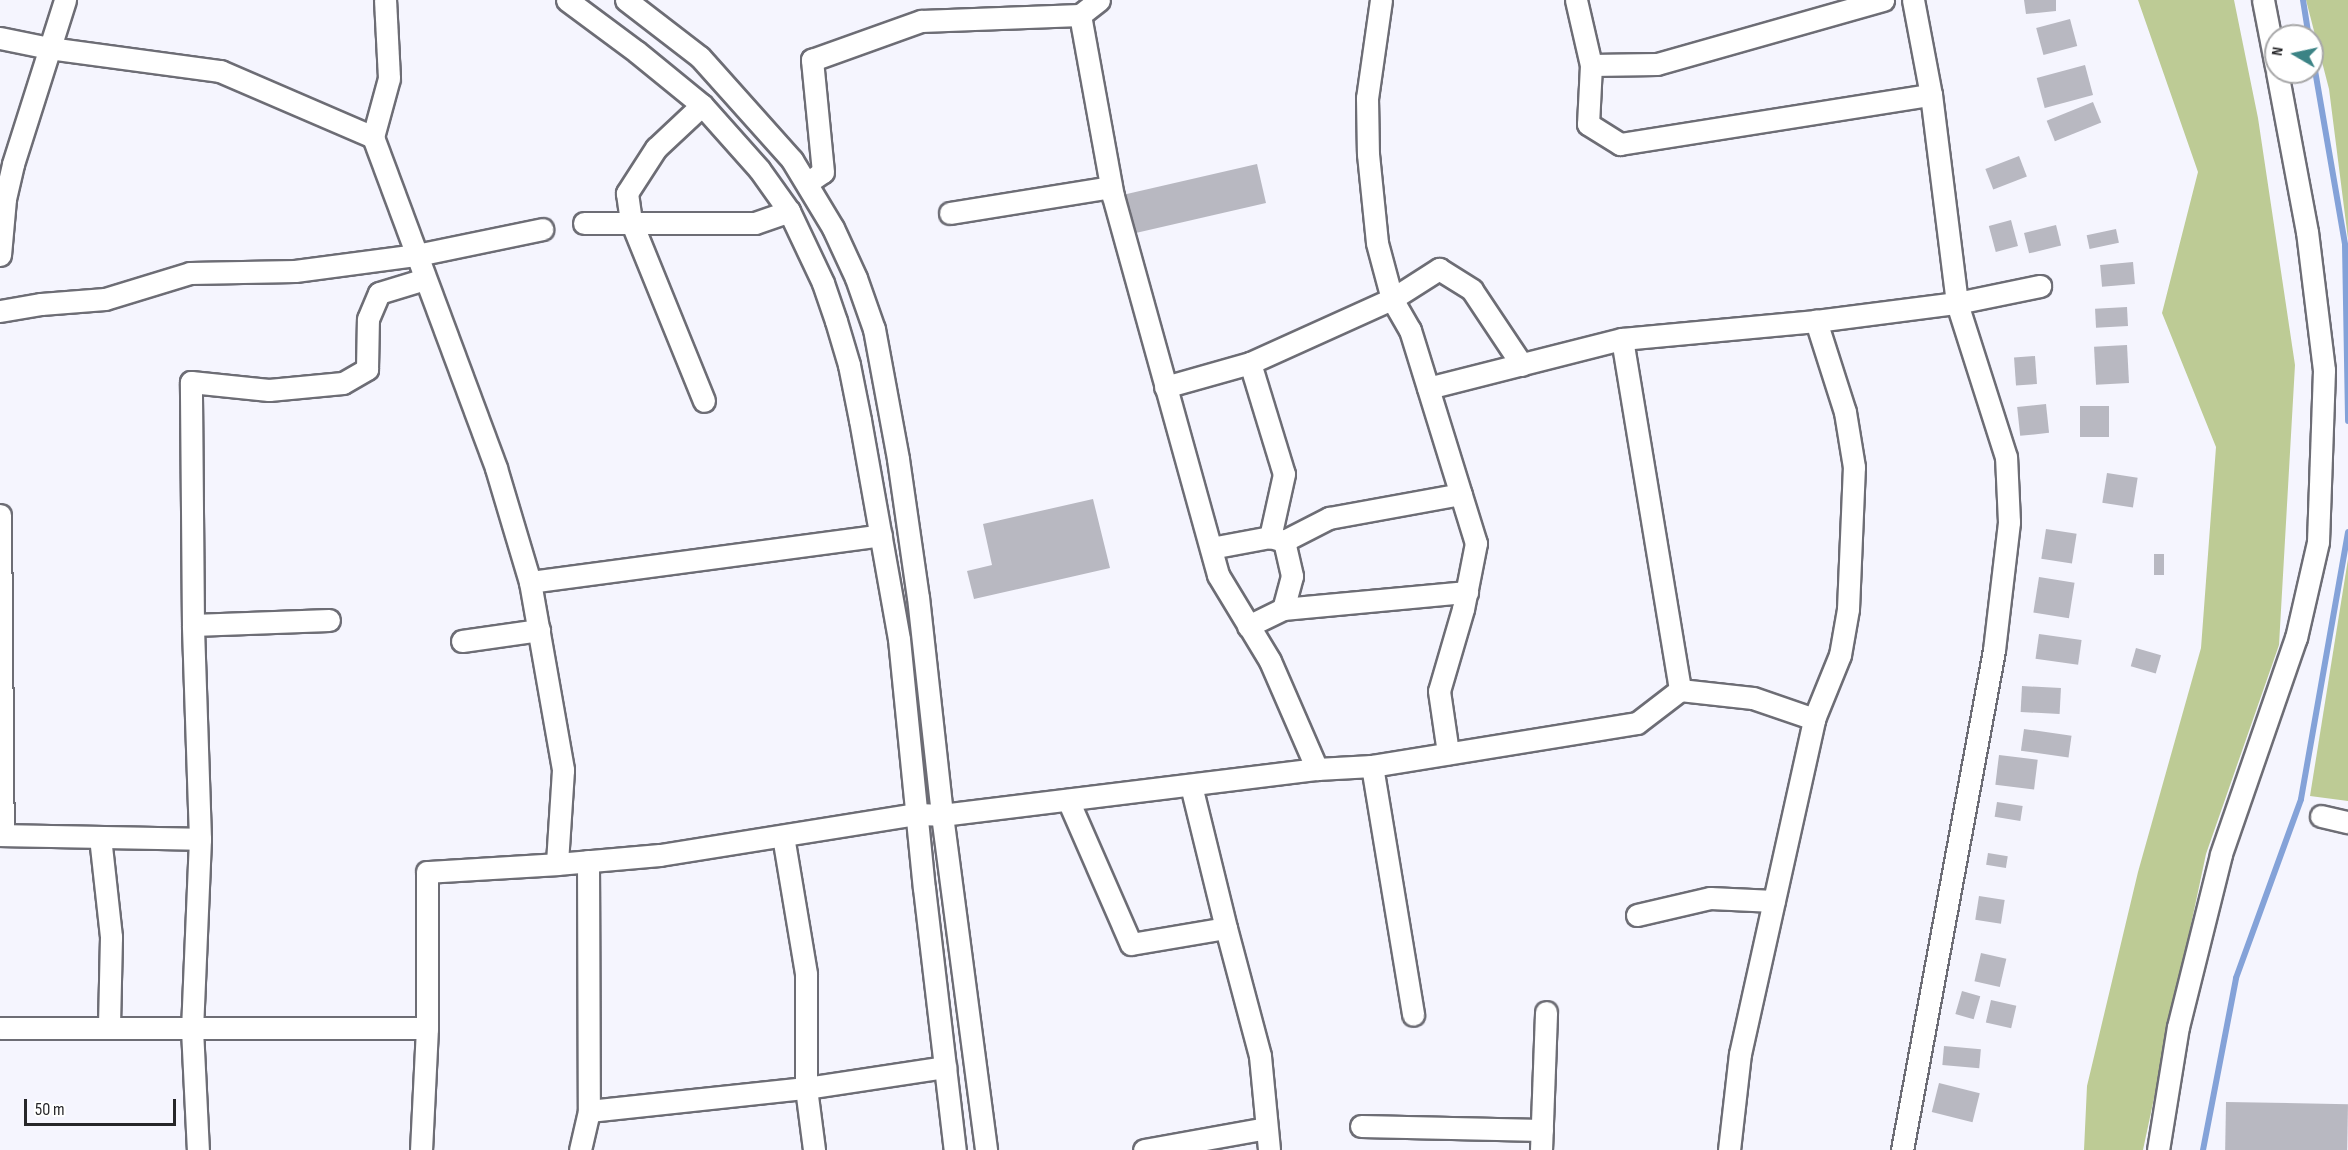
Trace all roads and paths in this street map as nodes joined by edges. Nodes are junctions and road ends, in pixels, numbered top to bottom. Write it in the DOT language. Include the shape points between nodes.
graph roads {
  1 [pos="65,0"];
  2 [pos="385,0"];
  3 [pos="567,0"];
  4 [pos="626,0"];
  5 [pos="1100,0"];
  6 [pos="1382,0"];
  7 [pos="1576,0"];
  8 [pos="1883,0"];
  9 [pos="1913,0"];
  10 [pos="2263,0"];
  11 [pos="921,10"];
  12 [pos="1080,15"];
  13 [pos="2268,24"];
  14 [pos="0,38"];
  15 [pos="50,48"];
  16 [pos="1591,65"];
  17 [pos="2279,84"];
  18 [pos="1931,95"];
  19 [pos="702,105"];
  20 [pos="373,137"];
  21 [pos="807,183"];
  22 [pos="1111,187"];
  23 [pos="789,211"];
  24 [pos="950,213"];
  25 [pos="631,221"];
  26 [pos="584,223"];
  27 [pos="542,228"];
  28 [pos="0,255"];
  29 [pos="417,255"];
  30 [pos="425,279"];
  31 [pos="2040,286"];
  32 [pos="1392,299"];
  33 [pos="1958,303"];
  34 [pos="0,311"];
  35 [pos="1816,321"];
  36 [pos="1622,339"];
  37 [pos="1250,363"];
  38 [pos="1522,365"];
  39 [pos="1165,387"];
  40 [pos="1428,388"];
  41 [pos="704,401"];
  42 [pos="1461,494"];
  43 [pos="0,515"];
  44 [pos="880,535"];
  45 [pos="1277,539"];
  46 [pos="1211,548"];
  47 [pos="531,582"];
  48 [pos="1467,592"];
  49 [pos="1283,609"];
  50 [pos="329,620"];
  51 [pos="193,625"];
  52 [pos="1248,626"];
  53 [pos="539,630"];
  54 [pos="462,641"];
  55 [pos="1680,690"];
  56 [pos="1814,719"];
  57 [pos="1448,753"];
  58 [pos="1372,766"];
  59 [pos="1317,769"];
  60 [pos="1191,785"];
  61 [pos="1068,800"];
  62 [pos="917,814"];
  63 [pos="942,815"];
  64 [pos="2321,816"];
  65 [pos="2348,822"];
  66 [pos="2,835"];
  67 [pos="783,836"];
  68 [pos="100,837"];
  69 [pos="200,839"];
  70 [pos="588,861"];
  71 [pos="557,864"];
  72 [pos="1774,902"];
  73 [pos="1637,915"];
  74 [pos="1226,928"];
  75 [pos="1546,1012"];
  76 [pos="1413,1015"];
  77 [pos="0,1028"];
  78 [pos="109,1028"];
  79 [pos="427,1028"];
  80 [pos="192,1029"];
  81 [pos="945,1067"];
  82 [pos="806,1088"];
  83 [pos="589,1111"];
  84 [pos="1361,1125"];
  85 [pos="1266,1128"];
  86 [pos="1542,1140"];
  87 [pos="198,1150"];
  88 [pos="422,1150"];
  89 [pos="580,1150"];
  90 [pos="814,1150"];
  91 [pos="955,1150"];
  92 [pos="986,1150"];
  93 [pos="1144,1150"];
  94 [pos="1269,1150"];
  95 [pos="1729,1150"];
  96 [pos="1902,1150"];
  97 [pos="2158,1150"];
  1 -- 15 [label="street"];
  2 -- 20 [label="street" via="389,78"];
  3 -- 19 [label="street"];
  4 -- 21 [label="street" via="700,57 792,160"];
  5 -- 12 [label="street"];
  6 -- 32 [label="street" via="1367,98 1368,154 1377,243"];
  7 -- 16 [label="street"];
  8 -- 16 [label="street" via="1657,64"];
  9 -- 18 [label="street"];
  10 -- 13 [label="street"];
  11 -- 12 [label="street"];
  11 -- 21 [label="street" via="812,60 823,172"];
  12 -- 22 [label="street"];
  14 -- 15 [label="street"];
  15 -- 20 [label="street" via="220,71"];
  15 -- 28 [label="street" via="13,164"];
  16 -- 18 [label="street" via="1588,124 1620,144"];
  17 -- 97 [label="street" via="2307,232 2324,370 2318,542 2296,638 2221,854 2178,1027"];
  18 -- 33 [label="street"];
  19 -- 23 [label="street" via="759,169"];
  19 -- 25 [label="street" via="656,148 627,193"];
  20 -- 29 [label="street"];
  21 -- 63 [label="street" via="856,278 874,329 918,597"];
  22 -- 24 [label="street"];
  22 -- 39 [label="street"];
  23 -- 25 [label="street" via="755,223"];
  23 -- 44 [label="street" via="822,283 849,365"];
  25 -- 26 [label="street"];
  25 -- 41 [label="street"];
  27 -- 29 [label="street"];
  29 -- 30 [label="street"];
  29 -- 34 [label="street" via="295,271 190,273 105,299"];
  30 -- 47 [label="street" via="496,468"];
  30 -- 51 [label="street" via="379,293 368,319 367,369 343,383 269,390 191,382"];
  31 -- 33 [label="street"];
  32 -- 37 [label="street"];
  32 -- 38 [label="street" via="1439,269 1472,290"];
  32 -- 40 [label="street" via="1410,330"];
  33 -- 35 [label="street"];
  33 -- 96 [label="street" via="2006,457 2009,522 1994,650"];
  35 -- 36 [label="street"];
  35 -- 56 [label="street" via="1851,438 1854,498 1845,634 1833,676"];
  36 -- 38 [label="street"];
  36 -- 55 [label="street"];
  37 -- 39 [label="street"];
  37 -- 45 [label="street" via="1284,474"];
  38 -- 40 [label="street"];
  39 -- 46 [label="street"];
  40 -- 42 [label="street"];
  42 -- 45 [label="street" via="1329,518"];
  42 -- 48 [label="street" via="1476,543"];
  43 -- 66 [label="street"];
  44 -- 47 [label="street"];
  44 -- 62 [label="street" via="898,639"];
  45 -- 46 [label="street"];
  45 -- 49 [label="street" via="1292,576"];
  46 -- 52 [label="street" via="1218,575"];
  47 -- 53 [label="street"];
  48 -- 49 [label="street"];
  48 -- 57 [label="street" via="1439,691"];
  49 -- 52 [label="street"];
  50 -- 51 [label="street"];
  51 -- 69 [label="street"];
  52 -- 59 [label="street" via="1270,662"];
  53 -- 54 [label="street"];
  53 -- 71 [label="street" via="563,770"];
  55 -- 56 [label="street" via="1753,698"];
  55 -- 57 [label="street" via="1637,723"];
  56 -- 72 [label="street"];
  57 -- 58 [label="street"];
  58 -- 59 [label="street"];
  58 -- 76 [label="street"];
  59 -- 60 [label="street"];
  60 -- 61 [label="street"];
  60 -- 74 [label="street"];
  61 -- 63 [label="street"];
  61 -- 74 [label="street" via="1131,944"];
  62 -- 63 [label="street"];
  62 -- 67 [label="street"];
  62 -- 81 [label="street"];
  63 -- 92 [label="street"];
  64 -- 65 [label="street"];
  66 -- 68 [label="street"];
  67 -- 70 [label="street" via="660,855"];
  67 -- 82 [label="street" via="806,974"];
  68 -- 69 [label="street"];
  68 -- 78 [label="street" via="111,937"];
  69 -- 80 [label="street"];
  70 -- 71 [label="street"];
  70 -- 83 [label="street"];
  71 -- 79 [label="street" via="427,872"];
  72 -- 73 [label="street" via="1710,898"];
  72 -- 95 [label="street" via="1740,1054"];
  74 -- 85 [label="street" via="1260,1056"];
  75 -- 86 [label="street"];
  77 -- 78 [label="street"];
  78 -- 80 [label="street"];
  79 -- 80 [label="street"];
  79 -- 88 [label="street"];
  80 -- 87 [label="street"];
  81 -- 82 [label="street"];
  81 -- 91 [label="street"];
  82 -- 83 [label="street"];
  82 -- 90 [label="street"];
  83 -- 89 [label="street"];
  84 -- 86 [label="street"];
  85 -- 93 [label="street"];
  85 -- 94 [label="street"];
}
